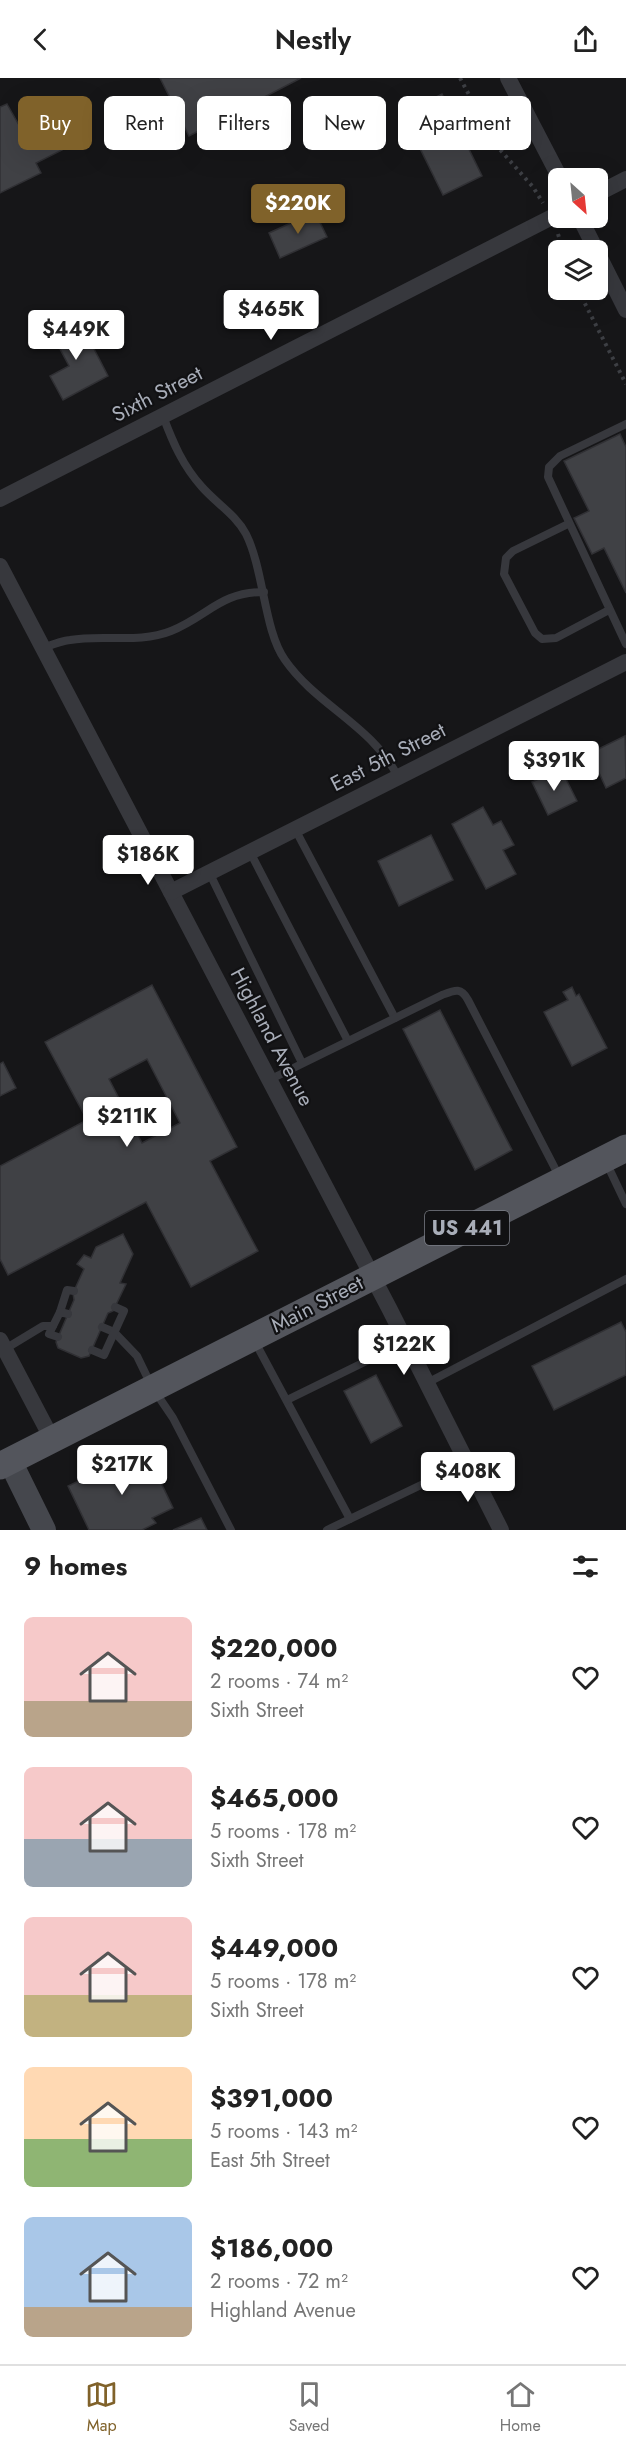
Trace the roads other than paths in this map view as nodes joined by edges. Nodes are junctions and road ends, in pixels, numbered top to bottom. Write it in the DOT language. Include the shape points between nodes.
graph roads {
  1 [pos="508,78"];
  2 [pos="555,168"];
  3 [pos="626,179"];
  4 [pos="608,188"];
  5 [pos="548,219"];
  6 [pos="608,273"];
  7 [pos="626,310"];
  8 [pos="163,416"];
  9 [pos="626,424"];
  10 [pos="0,500"];
  11 [pos="568,524"];
  12 [pos="0,567"];
  13 [pos="264,592"];
  14 [pos="609,610"];
  15 [pos="626,644"];
  16 [pos="43,648"];
  17 [pos="626,662"];
  18 [pos="398,777"];
  19 [pos="295,829"];
  20 [pos="250,852"];
  21 [pos="209,872"];
  22 [pos="171,892"];
  23 [pos="395,1018"];
  24 [pos="348,1041"];
  25 [pos="302,1063"];
  26 [pos="269,1080"];
  27 [pos="615,1154"];
  28 [pos="562,1181"];
  29 [pos="626,1204"];
  30 [pos="372,1276"];
  31 [pos="626,1279"];
  32 [pos="74,1291"];
  33 [pos="115,1307"];
  34 [pos="53,1326"];
  35 [pos="102,1327"];
  36 [pos="114,1332"];
  37 [pos="58,1337"];
  38 [pos="252,1337"];
  39 [pos="2,1344"];
  40 [pos="92,1350"];
  41 [pos="412,1354"];
  42 [pos="427,1383"];
  43 [pos="152,1387"];
  44 [pos="287,1400"];
  45 [pos="52,1439"];
  46 [pos="467,1463"];
  47 [pos="5,1464"];
  48 [pos="351,1520"];
  49 [pos="44,1530"];
  50 [pos="231,1530"];
  51 [pos="327,1530"];
  52 [pos="501,1530"];
  1 -- 2 [label="street"];
  3 -- 4 [label="street"];
  5 -- 8 [label="street, Sixth Street"];
  6 -- 7 [label="street"];
  8 -- 10 [label="street, Sixth Street"];
  8 -- 13 [label="lane" via="178,456 245,532"];
  9 -- 11 [label="lane" via="560,456 549,467 552,490"];
  11 -- 14 [label="lane"];
  11 -- 14 [label="lane" via="513,551 506,558 504,574 542,639 556,638"];
  12 -- 16 [label="street, Highland Avenue"];
  13 -- 16 [label="lane" via="224,599 170,632 123,639 69,640"];
  13 -- 18 [label="lane" via="274,636 284,658 299,677 387,756"];
  14 -- 15 [label="lane"];
  16 -- 22 [label="street, Highland Avenue"];
  17 -- 18 [label="street, East 5th Street"];
  18 -- 19 [label="street, East 5th Street"];
  19 -- 20 [label="street, East 5th Street"];
  19 -- 23 [label="lane"];
  20 -- 21 [label="street, East 5th Street"];
  20 -- 24 [label="lane"];
  21 -- 22 [label="street, East 5th Street"];
  21 -- 25 [label="lane"];
  22 -- 26 [label="street, Highland Avenue"];
  23 -- 24 [label="lane"];
  23 -- 28 [label="lane" via="452,991 464,992"];
  24 -- 25 [label="lane"];
  25 -- 26 [label="lane"];
  26 -- 30 [label="street, Highland Avenue"];
  27 -- 28 [label="main road, Main Street / US 441"];
  27 -- 29 [label="lane"];
  28 -- 30 [label="main road, Main Street / US 441"];
  30 -- 38 [label="main road, Main Street / US 441"];
  30 -- 41 [label="street, Highland Avenue"];
  31 -- 42 [label="lane"];
  32 -- 34 [label="lane" via="67,1290 64,1313"];
  33 -- 36 [label="lane" via="124,1311"];
  34 -- 37 [label="lane" via="50,1334"];
  34 -- 39 [label="lane" via="43,1326"];
  35 -- 36 [label="lane"];
  36 -- 40 [label="lane" via="104,1355"];
  36 -- 43 [label="lane" via="137,1356"];
  38 -- 43 [label="main road, Main Street / US 441"];
  38 -- 44 [label="lane"];
  39 -- 45 [label="street"];
  41 -- 42 [label="street, Highland Avenue"];
  41 -- 44 [label="lane" via="383,1353"];
  42 -- 46 [label="street, Highland Avenue"];
  43 -- 45 [label="main road, Main Street / US 441"];
  43 -- 50 [label="lane" via="173,1418"];
  44 -- 48 [label="lane"];
  45 -- 47 [label="main road, Main Street / US 441"];
  46 -- 48 [label="lane"];
  46 -- 52 [label="street, Highland Avenue"];
  47 -- 49 [label="street"];
  48 -- 51 [label="lane"];
}
